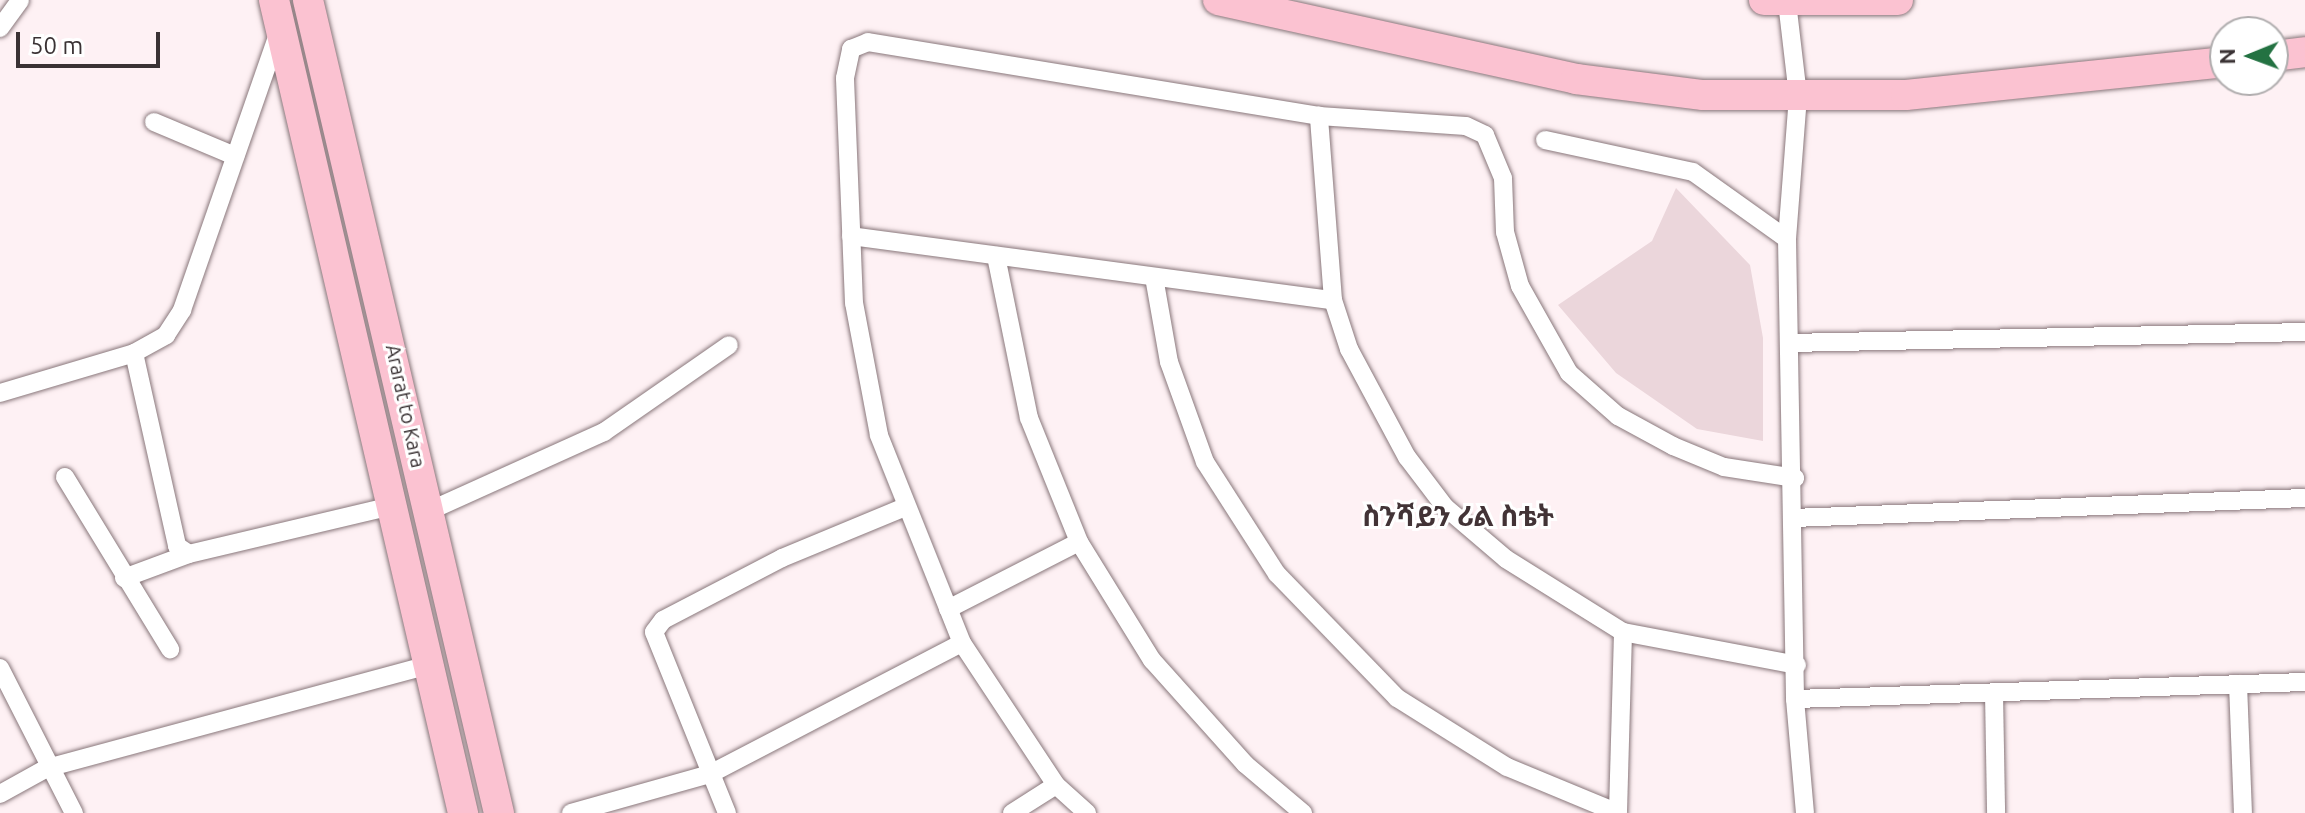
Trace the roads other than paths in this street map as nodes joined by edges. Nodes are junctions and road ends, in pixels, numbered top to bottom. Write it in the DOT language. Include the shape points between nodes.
graph roads {
  1 [pos="20,0"];
  2 [pos="308,0"];
  3 [pos="1218,0"];
  4 [pos="1898,0"];
  5 [pos="1776,1"];
  6 [pos="278,13"];
  7 [pos="0,28"];
  8 [pos="2209,64"];
  9 [pos="1798,96"];
  10 [pos="1319,116"];
  11 [pos="154,122"];
  12 [pos="1545,140"];
  13 [pos="235,156"];
  14 [pos="851,236"];
  15 [pos="1787,239"];
  16 [pos="996,256"];
  17 [pos="1154,277"];
  18 [pos="1333,300"];
  19 [pos="2305,332"];
  20 [pos="1789,343"];
  21 [pos="729,345"];
  22 [pos="134,353"];
  23 [pos="0,393"];
  24 [pos="65,477"];
  25 [pos="1795,478"];
  26 [pos="2305,498"];
  27 [pos="392,506"];
  28 [pos="903,508"];
  29 [pos="429,511"];
  30 [pos="1793,518"];
  31 [pos="1079,542"];
  32 [pos="189,554"];
  33 [pos="443,570"];
  34 [pos="124,578"];
  35 [pos="410,581"];
  36 [pos="948,609"];
  37 [pos="1623,632"];
  38 [pos="962,643"];
  39 [pos="170,649"];
  40 [pos="429,665"];
  41 [pos="1797,665"];
  42 [pos="0,668"];
  43 [pos="2305,682"];
  44 [pos="2238,684"];
  45 [pos="1994,693"];
  46 [pos="1795,699"];
  47 [pos="47,768"];
  48 [pos="710,774"];
  49 [pos="1056,785"];
  50 [pos="0,794"];
  51 [pos="74,813"];
  52 [pos="463,813"];
  53 [pos="499,813"];
  54 [pos="571,813"];
  55 [pos="727,813"];
  56 [pos="1012,813"];
  57 [pos="1087,813"];
  58 [pos="1303,813"];
  59 [pos="1618,813"];
  60 [pos="1805,813"];
  61 [pos="1996,813"];
  62 [pos="2243,813"];
  1 -- 7 [label="street"];
  2 -- 29 [label="main road, Ararat to Kara"];
  3 -- 9 [label="main road" via="1576,79 1703,95"];
  4 -- 5 [label="main road"];
  5 -- 9 [label="street"];
  6 -- 13 [label="street"];
  6 -- 27 [label="main road, Ararat to Kara"];
  8 -- 9 [label="main road" via="1906,95"];
  9 -- 15 [label="street"];
  10 -- 14 [label="street" via="868,42 845,61"];
  10 -- 18 [label="street"];
  10 -- 25 [label="street" via="1466,126 1485,135 1503,178 1505,232 1520,286 1569,373 1618,416 1673,446 1724,467"];
  11 -- 13 [label="street"];
  12 -- 15 [label="street" via="1693,172"];
  13 -- 22 [label="street" via="182,310 166,335"];
  14 -- 16 [label="street"];
  14 -- 28 [label="street" via="866,369"];
  15 -- 20 [label="street"];
  16 -- 17 [label="street"];
  16 -- 31 [label="street" via="1029,418"];
  17 -- 18 [label="street"];
  17 -- 59 [label="street" via="1169,362 1205,462 1277,574 1397,698 1507,767"];
  18 -- 37 [label="street" via="1369,391 1445,507 1506,559"];
  19 -- 20 [label="street"];
  20 -- 25 [label="street"];
  21 -- 29 [label="street" via="591,440"];
  22 -- 23 [label="street"];
  22 -- 32 [label="street" via="177,546"];
  24 -- 34 [label="street"];
  25 -- 30 [label="street"];
  26 -- 30 [label="street"];
  27 -- 32 [label="street"];
  27 -- 35 [label="main road, Ararat to Kara"];
  28 -- 36 [label="street"];
  28 -- 48 [label="street" via="782,558 663,620 654,632"];
  29 -- 33 [label="main road, Ararat to Kara"];
  30 -- 41 [label="street"];
  31 -- 36 [label="street"];
  31 -- 58 [label="street" via="1152,660 1245,764"];
  32 -- 34 [label="street"];
  33 -- 35 [label="main road"];
  33 -- 53 [label="main road, Ararat to Kara"];
  34 -- 39 [label="street"];
  35 -- 40 [label="main road, Ararat to Kara"];
  36 -- 38 [label="street"];
  37 -- 41 [label="street"];
  37 -- 59 [label="street"];
  38 -- 48 [label="street"];
  38 -- 49 [label="street"];
  40 -- 47 [label="street"];
  40 -- 52 [label="main road, Ararat to Kara"];
  41 -- 46 [label="street"];
  42 -- 47 [label="street"];
  43 -- 44 [label="street"];
  44 -- 45 [label="street"];
  44 -- 62 [label="street"];
  45 -- 46 [label="street"];
  45 -- 61 [label="street"];
  46 -- 60 [label="street"];
  47 -- 50 [label="street"];
  47 -- 51 [label="street"];
  48 -- 54 [label="street"];
  48 -- 55 [label="street"];
  49 -- 56 [label="street"];
  49 -- 57 [label="street"];
}
